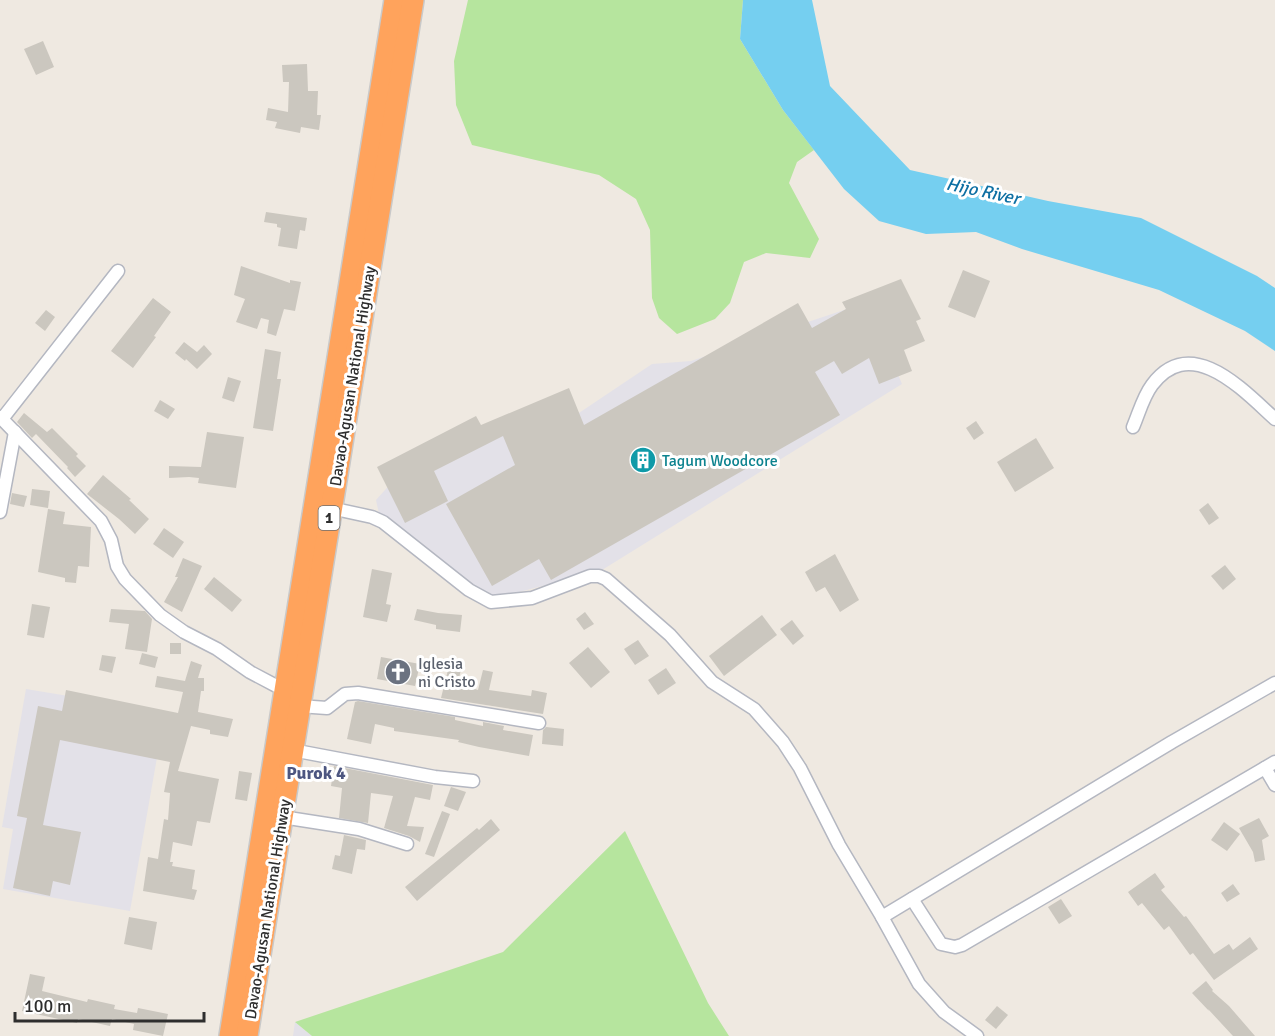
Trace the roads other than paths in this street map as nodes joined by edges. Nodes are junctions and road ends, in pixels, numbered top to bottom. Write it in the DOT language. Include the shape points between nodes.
graph roads {
  1 [pos="395,0"];
  2 [pos="413,0"];
  3 [pos="118,271"];
  4 [pos="1,418"];
  5 [pos="1275,419"];
  6 [pos="1133,427"];
  7 [pos="15,432"];
  8 [pos="322,506"];
  9 [pos="0,512"];
  10 [pos="1275,683"];
  11 [pos="284,690"];
  12 [pos="299,706"];
  13 [pos="539,723"];
  14 [pos="292,750"];
  15 [pos="1270,765"];
  16 [pos="473,781"];
  17 [pos="1275,785"];
  18 [pos="282,817"];
  19 [pos="407,844"];
  20 [pos="912,899"];
  21 [pos="882,917"];
  22 [pos="230,1036"];
  23 [pos="247,1036"];
  24 [pos="977,1036"];
  1 -- 8 [label="highway, Davao-Agusan National Highway / 1"];
  2 -- 8 [label="highway, Davao-Agusan National Highway / 1"];
  3 -- 4 [label="street"];
  4 -- 7 [label="street"];
  5 -- 6 [label="street" via="1218,372 1182,364 1165,371 1151,386"];
  7 -- 9 [label="street"];
  7 -- 11 [label="street" via="101,521 111,540 117,567 160,615"];
  8 -- 11 [label="highway, Davao-Agusan National Highway / 1"];
  8 -- 12 [label="highway, Davao-Agusan National Highway / 1"];
  8 -- 21 [label="street" via="372,516 383,522 469,590 491,602 532,598 590,576 606,579 670,635 712,682 754,710 783,742"];
  10 -- 20 [label="street"];
  11 -- 22 [label="highway, Davao-Agusan National Highway / 1"];
  12 -- 13 [label="street" via="327,708 345,694 358,693"];
  12 -- 14 [label="highway, Davao-Agusan National Highway / 1"];
  14 -- 16 [label="street"];
  14 -- 18 [label="highway, Davao-Agusan National Highway / 1"];
  15 -- 17 [label="street"];
  15 -- 20 [label="street" via="962,945 940,944"];
  18 -- 19 [label="street" via="359,828"];
  18 -- 23 [label="highway, Davao-Agusan National Highway / 1"];
  20 -- 21 [label="street"];
  21 -- 24 [label="street" via="919,984 944,1012"];
}
